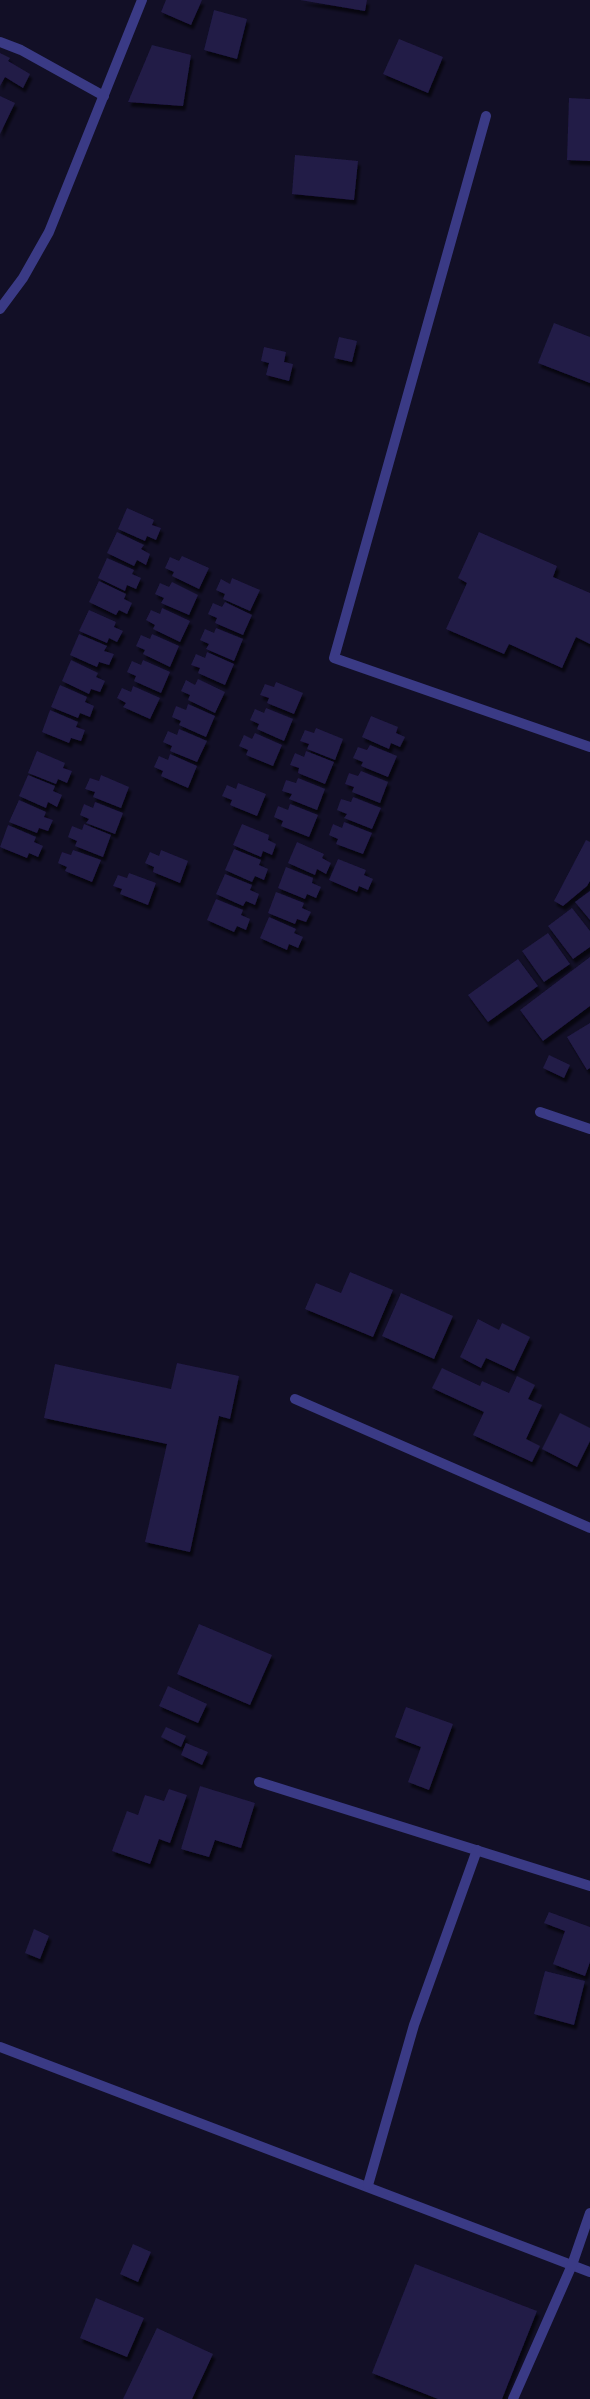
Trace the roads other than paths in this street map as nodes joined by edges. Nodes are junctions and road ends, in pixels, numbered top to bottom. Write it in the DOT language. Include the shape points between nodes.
graph roads {
  1 [pos="142,0"];
  2 [pos="0,42"];
  3 [pos="104,96"];
  4 [pos="486,116"];
  5 [pos="0,309"];
  6 [pos="590,747"];
  7 [pos="540,1112"];
  8 [pos="590,1129"];
  9 [pos="295,1399"];
  10 [pos="590,1528"];
  11 [pos="259,1782"];
  12 [pos="477,1850"];
  13 [pos="590,1886"];
  14 [pos="0,2047"];
  15 [pos="368,2185"];
  16 [pos="590,2214"];
  17 [pos="572,2265"];
  18 [pos="590,2272"];
  19 [pos="513,2399"];
  1 -- 3 [label="street"];
  2 -- 3 [label="street" via="21,50"];
  3 -- 5 [label="street" via="49,232 23,278"];
  4 -- 6 [label="street" via="334,658"];
  7 -- 8 [label="street"];
  9 -- 10 [label="street"];
  11 -- 12 [label="street"];
  12 -- 13 [label="street"];
  12 -- 15 [label="street" via="414,2025"];
  14 -- 15 [label="street"];
  15 -- 17 [label="street"];
  16 -- 17 [label="street"];
  17 -- 18 [label="street"];
  17 -- 19 [label="street"];
}
